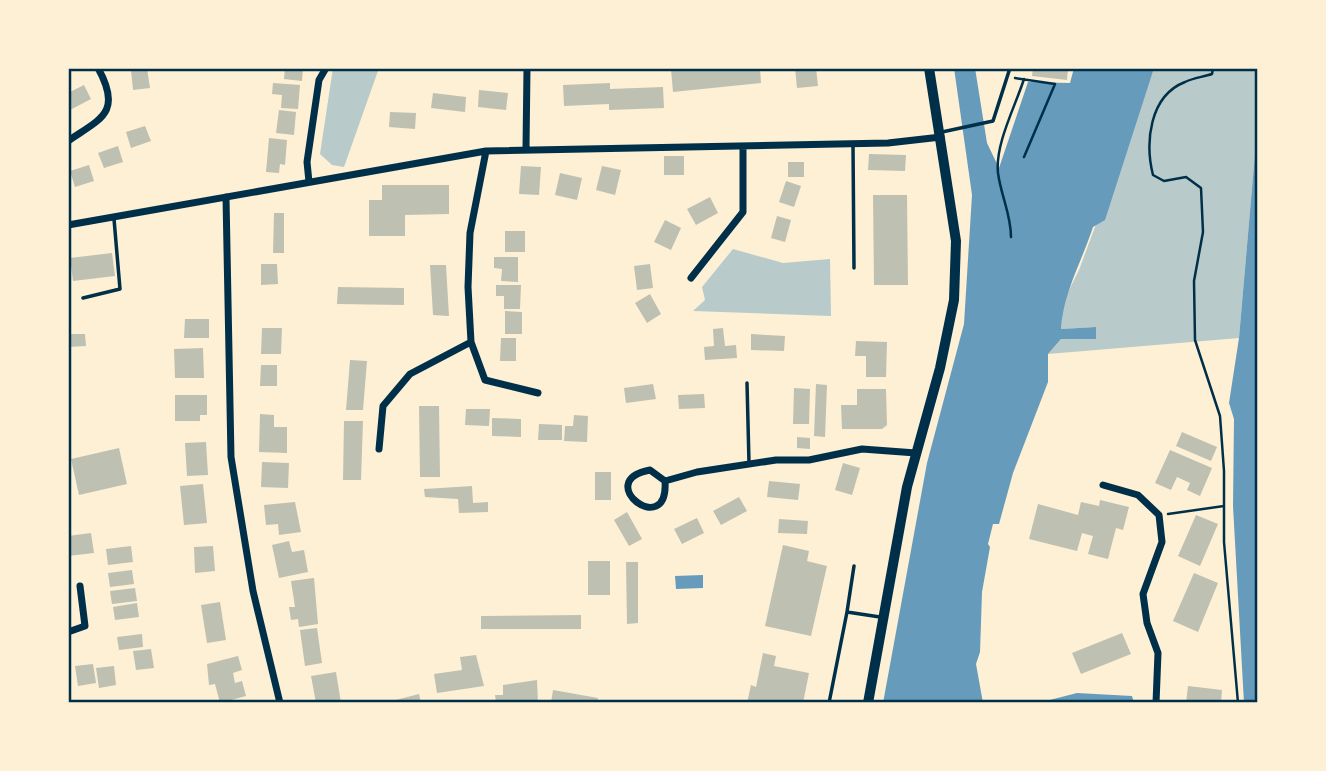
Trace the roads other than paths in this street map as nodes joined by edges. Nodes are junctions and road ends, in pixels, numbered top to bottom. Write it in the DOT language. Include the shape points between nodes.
graph roads {
  1 [pos="98,68"];
  2 [pos="326,68"];
  3 [pos="527,68"];
  4 [pos="929,68"];
  5 [pos="1010,68"];
  6 [pos="944,133"];
  7 [pos="68,141"];
  8 [pos="853,143"];
  9 [pos="743,146"];
  10 [pos="526,148"];
  11 [pos="486,151"];
  12 [pos="309,183"];
  13 [pos="226,197"];
  14 [pos="114,217"];
  15 [pos="68,225"];
  16 [pos="854,268"];
  17 [pos="691,278"];
  18 [pos="83,298"];
  19 [pos="471,342"];
  20 [pos="747,383"];
  21 [pos="538,393"];
  22 [pos="379,449"];
  23 [pos="916,453"];
  24 [pos="749,465"];
  25 [pos="665,481"];
  26 [pos="1103,485"];
  27 [pos="854,566"];
  28 [pos="80,586"];
  29 [pos="846,612"];
  30 [pos="882,617"];
  31 [pos="68,632"];
  32 [pos="280,703"];
  33 [pos="829,703"];
  34 [pos="868,703"];
  35 [pos="1156,703"];
  1 -- 7 [label="street" via="108,89 105,111 98,123"];
  2 -- 12 [label="street" via="315,107 307,162"];
  3 -- 10 [label="street"];
  4 -- 6 [label="main road"];
  5 -- 6 [label="lane" via="996,116 988,123"];
  6 -- 8 [label="street" via="888,143"];
  6 -- 23 [label="main road" via="956,241 954,300"];
  8 -- 9 [label="street"];
  8 -- 16 [label="lane"];
  9 -- 10 [label="street"];
  9 -- 17 [label="street" via="743,212"];
  10 -- 11 [label="street"];
  11 -- 12 [label="street"];
  11 -- 19 [label="street" via="470,233"];
  12 -- 13 [label="street"];
  13 -- 14 [label="street"];
  13 -- 32 [label="street" via="231,457 253,591"];
  14 -- 15 [label="street"];
  14 -- 18 [label="lane" via="120,289"];
  19 -- 21 [label="street" via="485,380"];
  19 -- 22 [label="street" via="410,374 383,406"];
  20 -- 24 [label="lane"];
  23 -- 24 [label="street" via="862,449"];
  23 -- 30 [label="main road"];
  24 -- 25 [label="street"];
  25 -- 25 [label="street" via="650,470 638,472 629,481 628,493 635,504 646,508 658,505 666,494"];
  26 -- 35 [label="street" via="1138,495 1159,515 1162,542 1143,594 1158,653"];
  27 -- 29 [label="lane"];
  28 -- 31 [label="street" via="85,626"];
  29 -- 30 [label="lane"];
  29 -- 33 [label="lane"];
  30 -- 34 [label="main road"];
}
